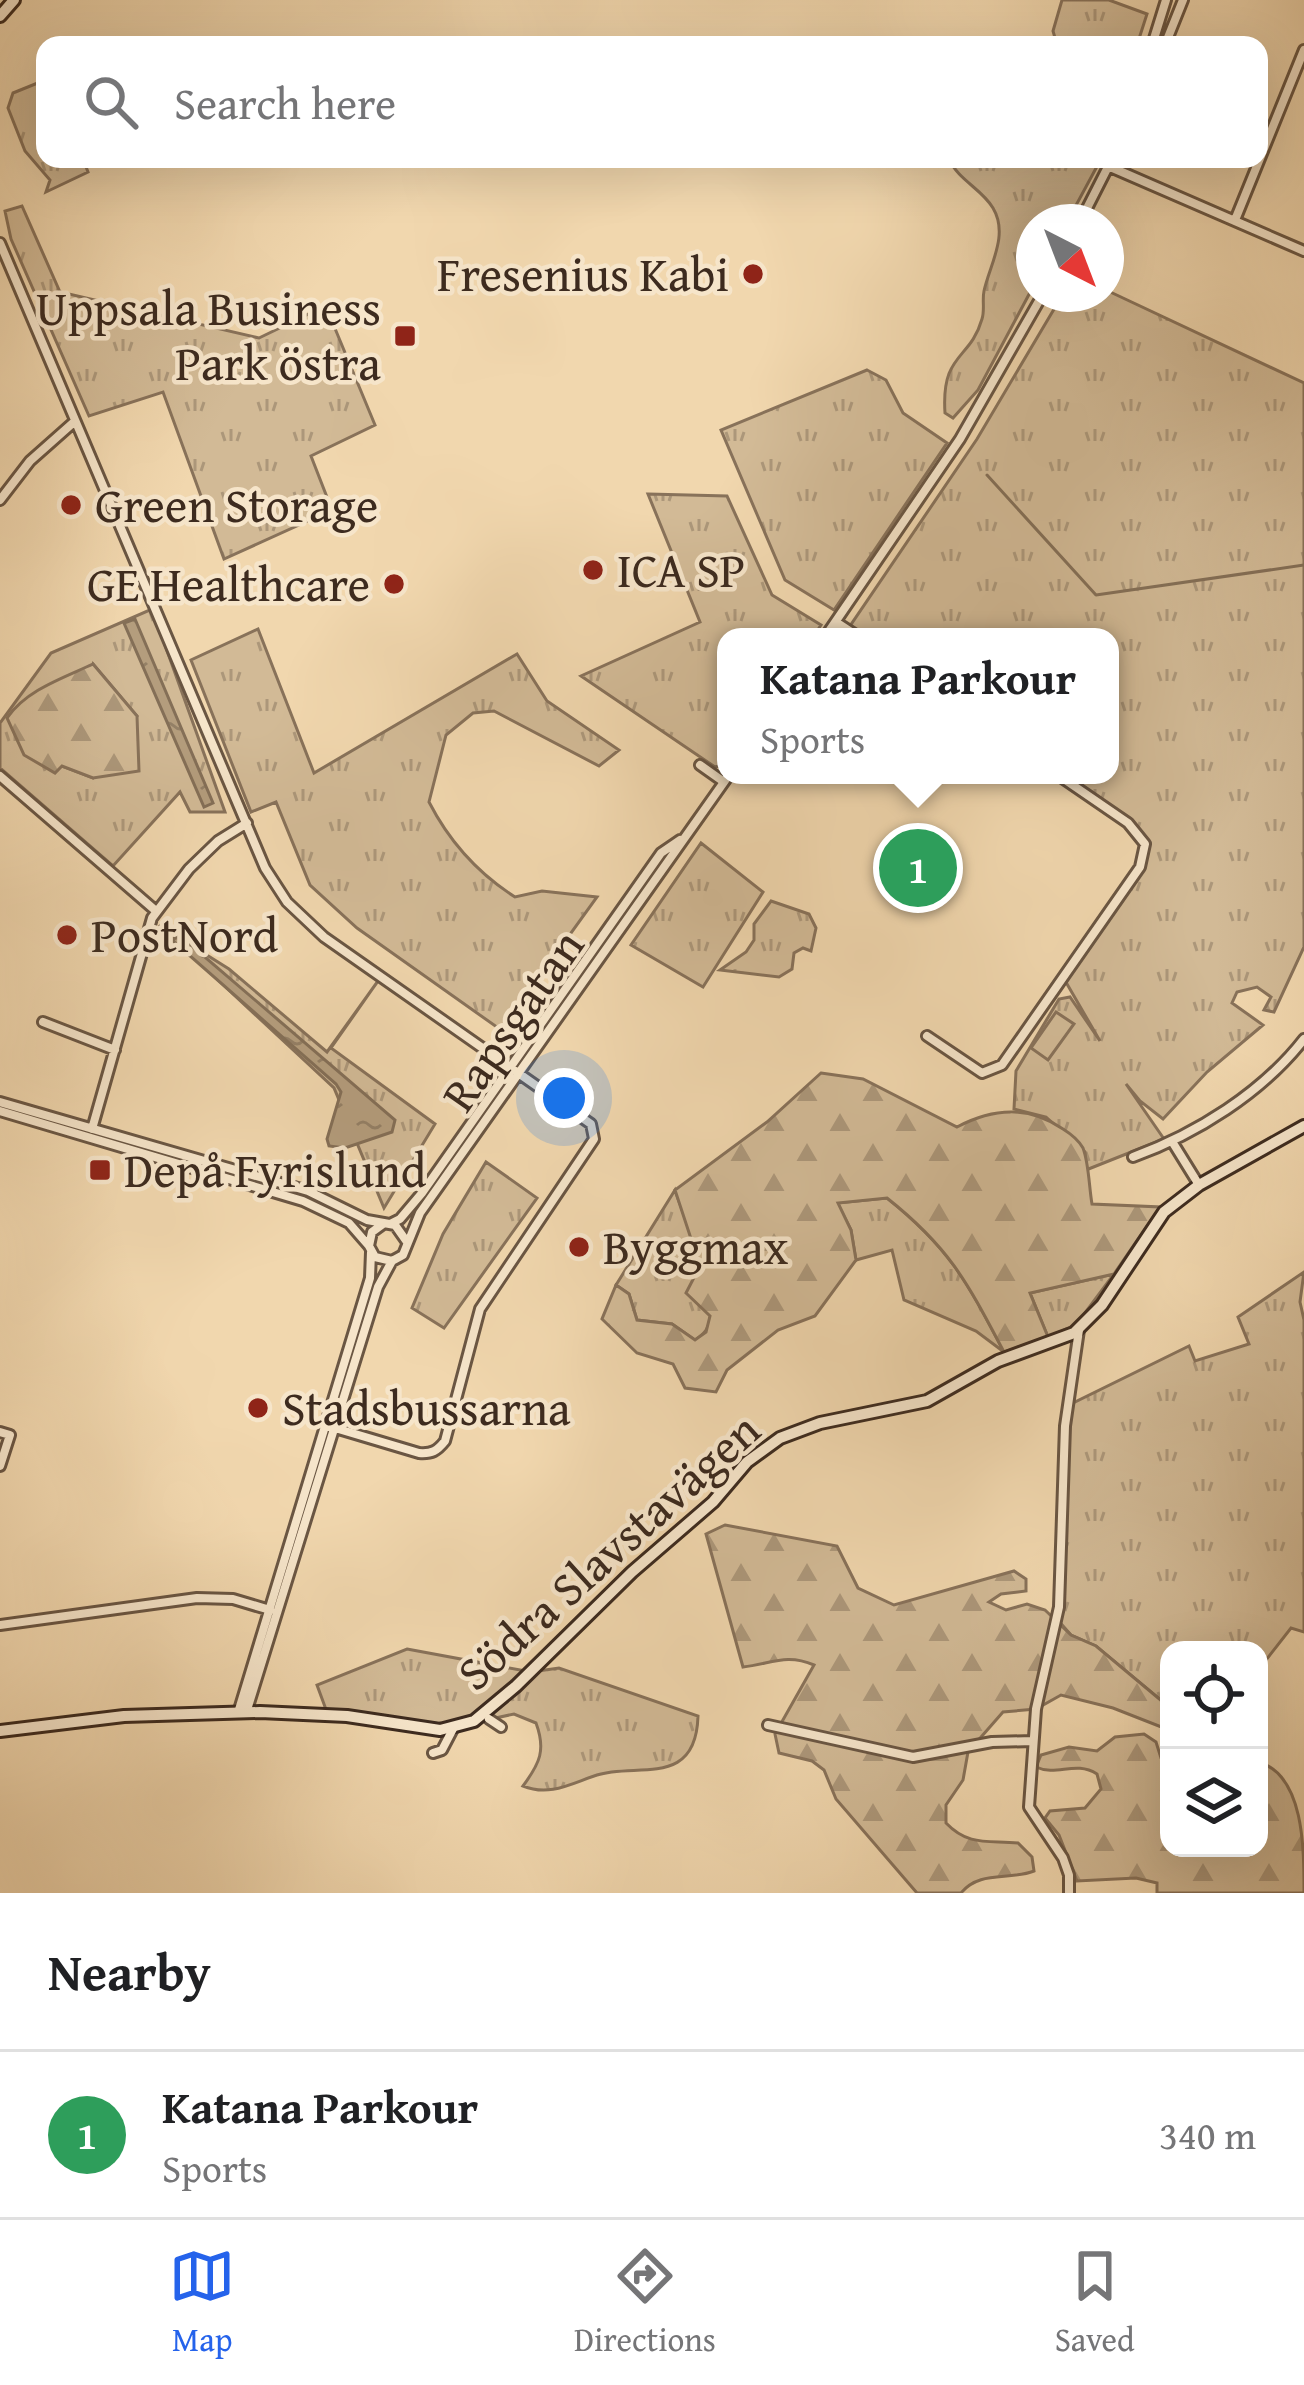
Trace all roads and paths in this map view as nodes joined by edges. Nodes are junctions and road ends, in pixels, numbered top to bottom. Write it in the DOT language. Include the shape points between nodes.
graph roads {
  1 [pos="14,0"];
  2 [pos="1176,1"];
  3 [pos="0,16"];
  4 [pos="1157,36"];
  5 [pos="1167,36"];
  6 [pos="1304,50"];
  7 [pos="1268,139"];
  8 [pos="1107,168"];
  9 [pos="1121,168"];
  10 [pos="1256,168"];
  11 [pos="1089,204"];
  12 [pos="1235,220"];
  13 [pos="0,243"];
  14 [pos="1304,250"];
  15 [pos="1033,312"];
  16 [pos="74,422"];
  17 [pos="0,500"];
  18 [pos="836,622"];
  19 [pos="832,628"];
  20 [pos="845,628"];
  21 [pos="700,765"];
  22 [pos="717,774"];
  23 [pos="0,776"];
  24 [pos="722,784"];
  25 [pos="1071,784"];
  26 [pos="247,824"];
  27 [pos="156,911"];
  28 [pos="43,1022"];
  29 [pos="927,1036"];
  30 [pos="1304,1039"];
  31 [pos="115,1050"];
  32 [pos="515,1069"];
  33 [pos="0,1106"];
  34 [pos="1304,1126"];
  35 [pos="91,1133"];
  36 [pos="1173,1143"];
  37 [pos="1133,1157"];
  38 [pos="1199,1185"];
  39 [pos="387,1224"];
  40 [pos="407,1243"];
  41 [pos="370,1249"];
  42 [pos="392,1262"];
  43 [pos="1079,1330"];
  44 [pos="329,1426"];
  45 [pos="0,1432"];
  46 [pos="0,1466"];
  47 [pos="273,1611"];
  48 [pos="0,1625"];
  49 [pos="242,1713"];
  50 [pos="490,1719"];
  51 [pos="768,1725"];
  52 [pos="455,1726"];
  53 [pos="501,1727"];
  54 [pos="0,1731"];
  55 [pos="1033,1741"];
  56 [pos="442,1752"];
  57 [pos="1070,1893"];
  1 -- 3 [label="street"];
  2 -- 4 [label="street"];
  2 -- 5 [label="street"];
  6 -- 7 [label="street"];
  8 -- 11 [label="street"];
  9 -- 12 [label="street"];
  10 -- 12 [label="street"];
  12 -- 14 [label="street"];
  13 -- 16 [label="street"];
  15 -- 18 [label="street" via="960,439"];
  16 -- 17 [label="street"];
  16 -- 26 [label="street"];
  18 -- 19 [label="street"];
  18 -- 20 [label="street"];
  21 -- 22 [label="street"];
  23 -- 27 [label="street"];
  24 -- 32 [label="street, Rapsgatan"];
  25 -- 29 [label="street" via="1128,823 1144,844 1140,867 1002,1065 982,1073"];
  26 -- 27 [label="street" via="218,841"];
  26 -- 32 [label="street" via="265,868 308,923"];
  27 -- 31 [label="street"];
  28 -- 31 [label="street"];
  30 -- 36 [label="street" via="1263,1081"];
  31 -- 35 [label="street"];
  32 -- 39 [label="street, Rapsgatan" via="422,1193"];
  32 -- 40 [label="street, Rapsgatan"];
  32 -- 44 [label="street" via="581,1114 594,1139 480,1309 445,1441 418,1453"];
  33 -- 35 [label="street"];
  34 -- 38 [label="street"];
  35 -- 39 [label="street" via="308,1191"];
  35 -- 41 [label="street" via="320,1208 349,1223"];
  36 -- 37 [label="street"];
  36 -- 38 [label="street"];
  38 -- 43 [label="street" via="1154,1224"];
  39 -- 40 [label="street"];
  39 -- 41 [label="street" via="372,1232"];
  40 -- 42 [label="street"];
  41 -- 42 [label="street"];
  41 -- 44 [label="street" via="370,1278"];
  42 -- 44 [label="street"];
  43 -- 52 [label="street, Södra Slavstavägen" via="998,1361 927,1402 780,1438 516,1687 474,1721"];
  43 -- 55 [label="street" via="1065,1426 1059,1607"];
  44 -- 47 [label="street"];
  45 -- 46 [label="street" via="10,1435"];
  47 -- 48 [label="street" via="197,1598"];
  47 -- 49 [label="street"];
  49 -- 52 [label="street, Södra Slavstavägen"];
  49 -- 54 [label="street, Södra Slavstavägen"];
  50 -- 53 [label="street"];
  51 -- 55 [label="street" via="914,1757"];
  52 -- 56 [label="street"];
  55 -- 57 [label="street" via="1029,1807 1063,1858"];
}
